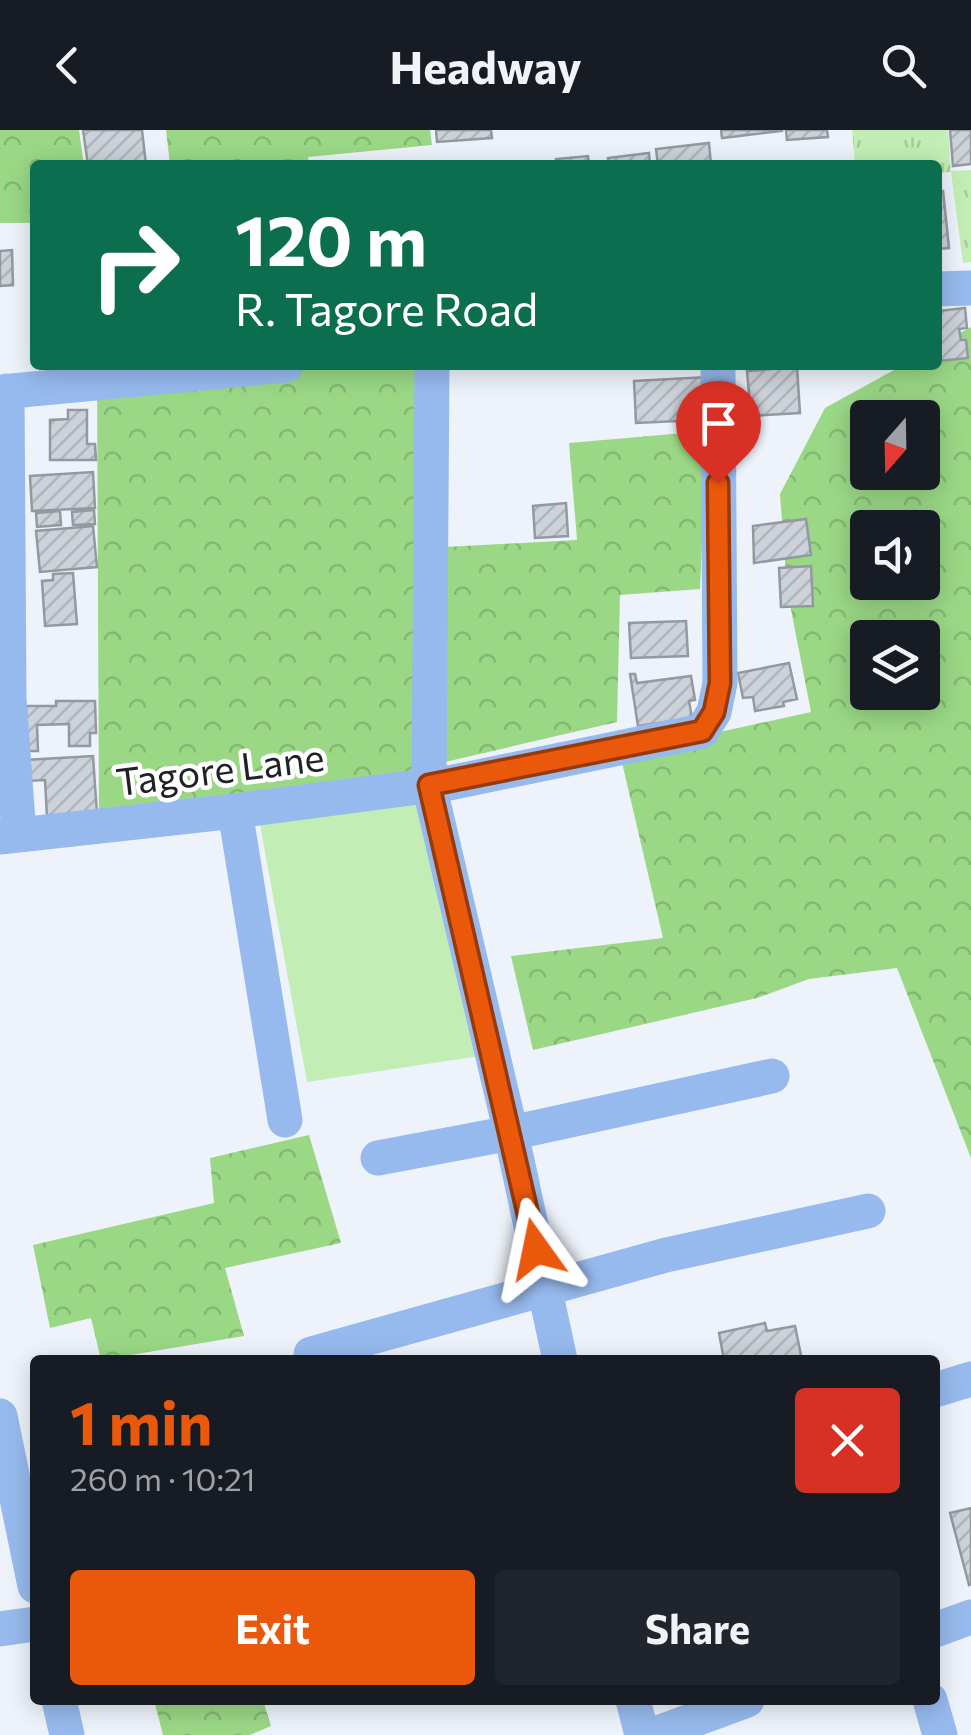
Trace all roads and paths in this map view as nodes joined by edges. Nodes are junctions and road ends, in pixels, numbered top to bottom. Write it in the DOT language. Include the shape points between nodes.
graph roads {
  1 [pos="971,288"];
  2 [pos="942,290"];
  3 [pos="232,370"];
  4 [pos="432,370"];
  5 [pos="718,370"];
  6 [pos="4,391"];
  7 [pos="439,784"];
  8 [pos="236,811"];
  9 [pos="10,836"];
  10 [pos="772,1076"];
  11 [pos="285,1120"];
  12 [pos="511,1132"];
  13 [pos="378,1158"];
  14 [pos="868,1211"];
  15 [pos="544,1287"];
  16 [pos="311,1354"];
  17 [pos="559,1355"];
  18 [pos="971,1378"];
  19 [pos="940,1388"];
  20 [pos="2,1432"];
  21 [pos="10,1510"];
  22 [pos="30,1571"];
  23 [pos="971,1616"];
  24 [pos="30,1625"];
  25 [pos="940,1628"];
  26 [pos="0,1630"];
  27 [pos="60,1705"];
  28 [pos="635,1705"];
  29 [pos="734,1705"];
  30 [pos="931,1705"];
  31 [pos="67,1735"];
  32 [pos="642,1735"];
  33 [pos="653,1735"];
  34 [pos="940,1735"];
  1 -- 2 [label="street"];
  3 -- 6 [label="street"];
  4 -- 7 [label="street"];
  5 -- 7 [label="street, Tagore Lane" via="720,683 702,731"];
  6 -- 9 [label="street"];
  7 -- 8 [label="street, Tagore Lane"];
  7 -- 12 [label="street"];
  8 -- 9 [label="street, Tagore Lane"];
  8 -- 11 [label="street"];
  10 -- 12 [label="street"];
  12 -- 13 [label="street"];
  12 -- 15 [label="street"];
  14 -- 15 [label="street"];
  15 -- 16 [label="street"];
  15 -- 17 [label="street"];
  18 -- 19 [label="street"];
  20 -- 21 [label="street"];
  21 -- 22 [label="street"];
  23 -- 25 [label="street"];
  24 -- 26 [label="street"];
  27 -- 31 [label="street"];
  28 -- 32 [label="street"];
  29 -- 33 [label="street"];
  30 -- 34 [label="street"];
}
